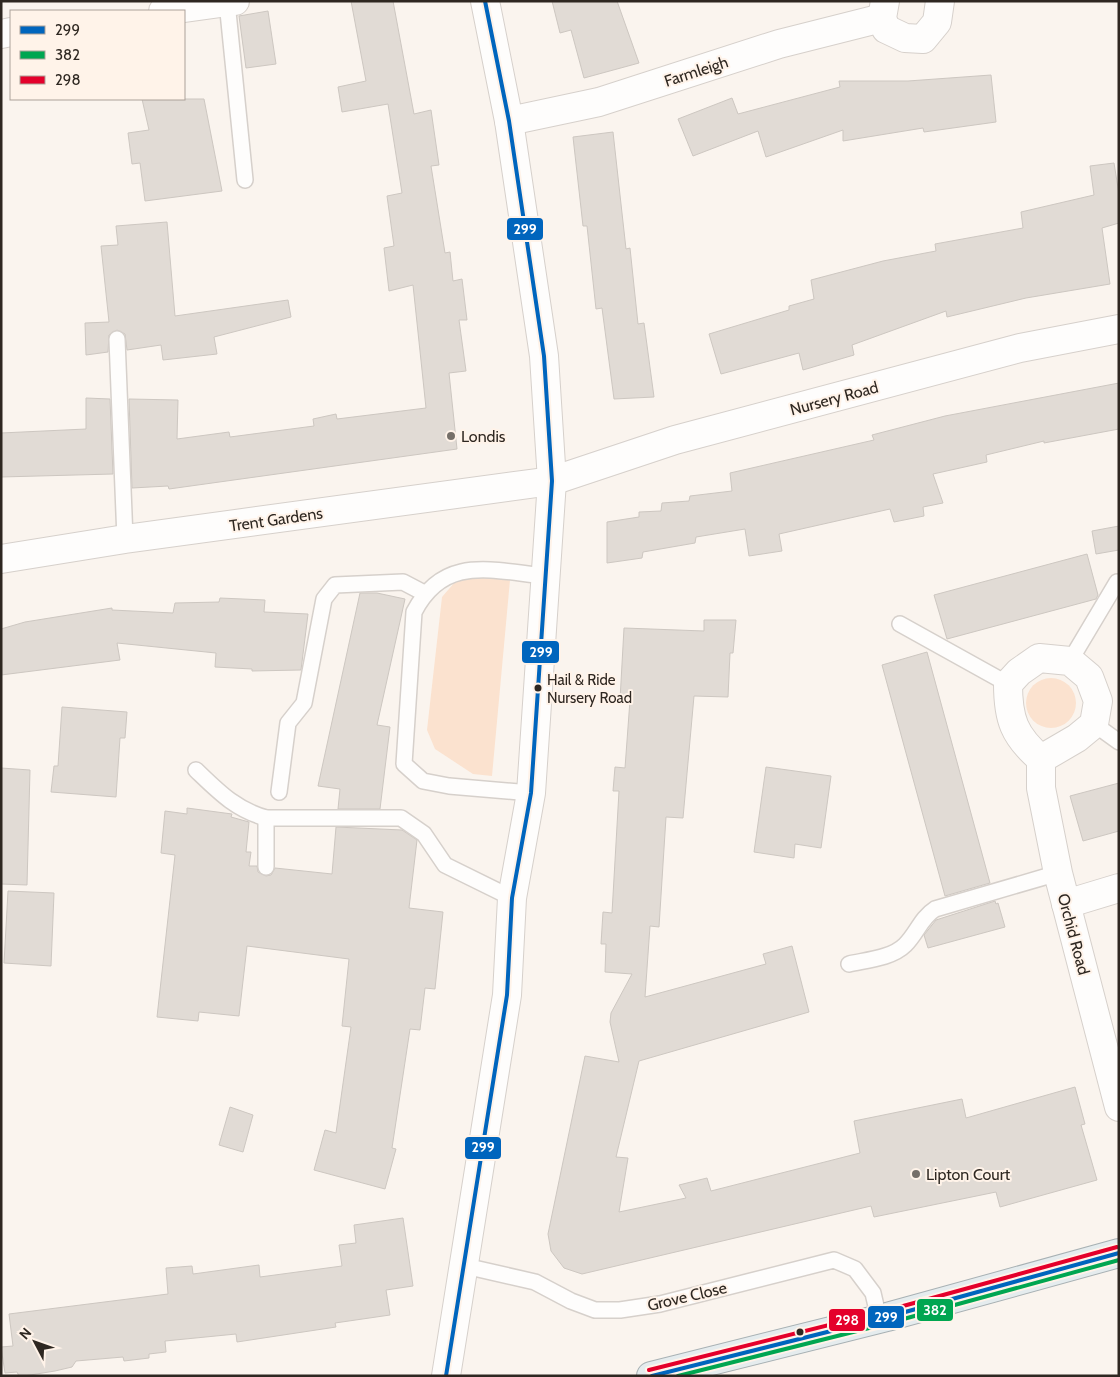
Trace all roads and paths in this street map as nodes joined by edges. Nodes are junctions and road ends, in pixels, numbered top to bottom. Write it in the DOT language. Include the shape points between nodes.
graph roads {
  1 [pos="485,1"];
  2 [pos="940,1"];
  3 [pos="231,2"];
  4 [pos="884,9"];
  5 [pos="171,10"];
  6 [pos="509,122"];
  7 [pos="245,180"];
  8 [pos="1119,329"];
  9 [pos="117,339"];
  10 [pos="552,481"];
  11 [pos="125,539"];
  12 [pos="1,559"];
  13 [pos="546,576"];
  14 [pos="1117,582"];
  15 [pos="424,593"];
  16 [pos="900,624"];
  17 [pos="1070,661"];
  18 [pos="1008,684"];
  19 [pos="1094,724"];
  20 [pos="1119,742"];
  21 [pos="1041,759"];
  22 [pos="196,770"];
  23 [pos="280,792"];
  24 [pos="531,793"];
  25 [pos="266,818"];
  26 [pos="266,867"];
  27 [pos="1058,873"];
  28 [pos="1119,888"];
  29 [pos="512,898"];
  30 [pos="1066,904"];
  31 [pos="849,964"];
  32 [pos="1119,1107"];
  33 [pos="1119,1253"];
  34 [pos="465,1266"];
  35 [pos="879,1319"];
  36 [pos="446,1376"];
  37 [pos="651,1376"];
  1 -- 6 [label="street"];
  2 -- 4 [label="street, Farmleigh" via="938,22 923,39 904,38 886,28"];
  3 -- 5 [label="street"];
  3 -- 7 [label="lane"];
  4 -- 6 [label="street, Farmleigh" via="599,102"];
  6 -- 10 [label="street" via="544,356"];
  8 -- 10 [label="street, Nursery Road" via="1020,348 684,438"];
  9 -- 11 [label="lane"];
  10 -- 11 [label="street, Trent Gardens"];
  10 -- 13 [label="street"];
  11 -- 12 [label="street, Trent Gardens"];
  13 -- 15 [label="lane" via="468,569 444,579"];
  13 -- 24 [label="street"];
  14 -- 17 [label="lane"];
  15 -- 23 [label="lane" via="404,582 335,585 324,599 304,702 288,723"];
  15 -- 24 [label="lane" via="414,612 404,764 423,781"];
  16 -- 18 [label="lane"];
  17 -- 18 [label="street" via="1039,658"];
  17 -- 19 [label="street" via="1089,677 1098,701"];
  18 -- 21 [label="street" via="1008,708 1014,727 1025,745"];
  19 -- 20 [label="lane"];
  19 -- 21 [label="street"];
  21 -- 27 [label="street, Orchid Road" via="1041,788"];
  22 -- 25 [label="lane" via="233,804"];
  24 -- 29 [label="street"];
  25 -- 26 [label="lane"];
  25 -- 29 [label="lane" via="401,818 424,834 445,865"];
  27 -- 30 [label="street, Orchid Road"];
  27 -- 31 [label="lane" via="935,908 895,953"];
  28 -- 30 [label="street"];
  29 -- 34 [label="street" via="507,995"];
  30 -- 32 [label="street, Orchid Road"];
  33 -- 35 [label="main road"];
  34 -- 35 [label="lane, Grove Close" via="535,1282 595,1310 620,1310 660,1304 834,1260 855,1269 873,1294"];
  34 -- 36 [label="street"];
  35 -- 37 [label="main road"];
}
